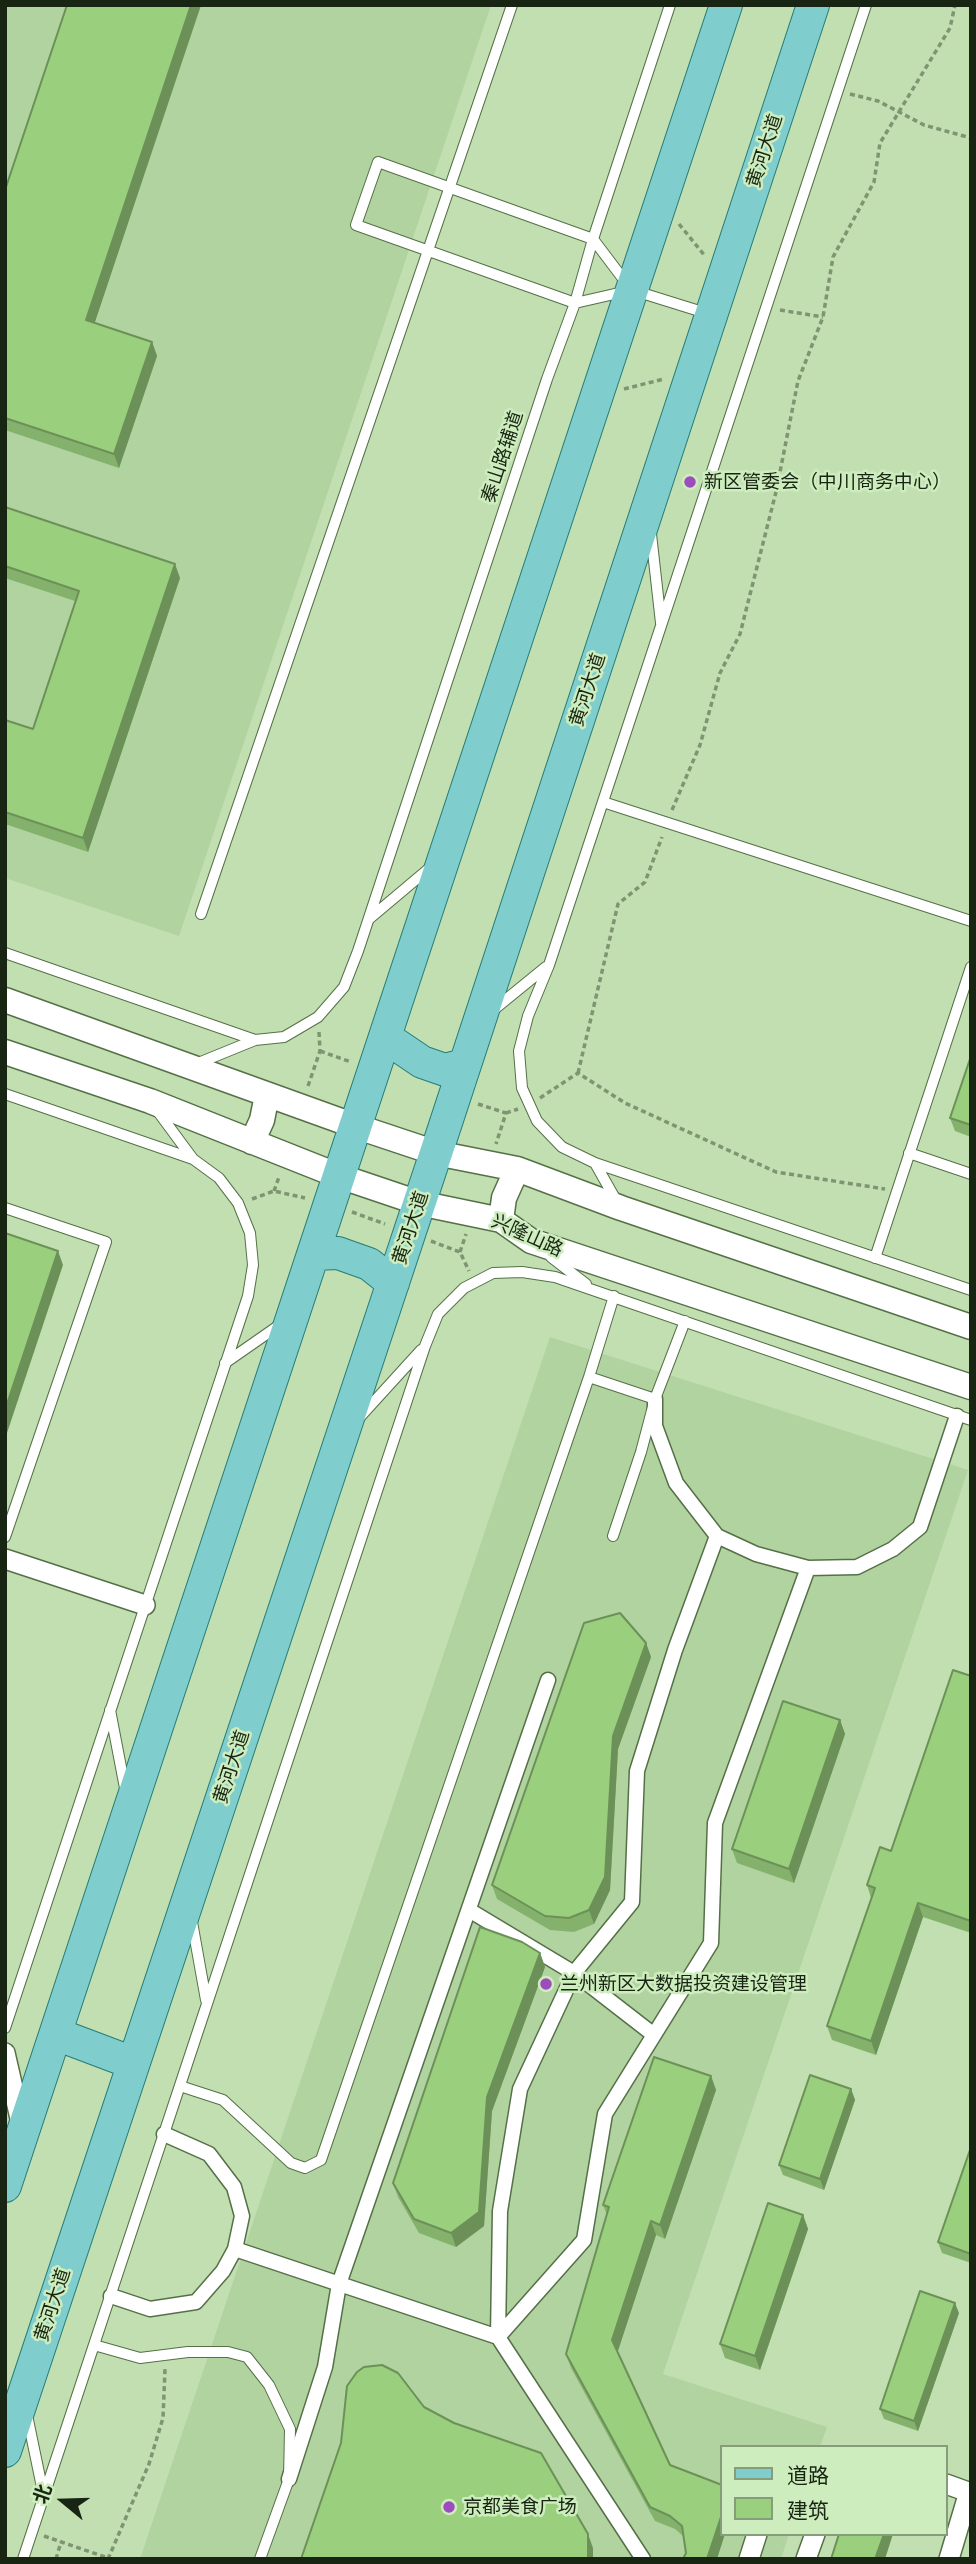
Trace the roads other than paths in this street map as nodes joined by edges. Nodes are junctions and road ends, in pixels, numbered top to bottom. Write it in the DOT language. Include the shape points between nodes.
graph roads {
  1 [pos="512,5"];
  2 [pos="670,5"];
  3 [pos="726,5"];
  4 [pos="813,5"];
  5 [pos="866,5"];
  6 [pos="449,187"];
  7 [pos="593,239"];
  8 [pos="428,251"];
  9 [pos="632,290"];
  10 [pos="575,303"];
  11 [pos="711,314"];
  12 [pos="648,507"];
  13 [pos="661,627"];
  14 [pos="603,802"];
  15 [pos="446,854"];
  16 [pos="201,914"];
  17 [pos="369,919"];
  18 [pos="971,921"];
  19 [pos="5,953"];
  20 [pos="549,965"];
  21 [pos="971,967"];
  22 [pos="5,1000"];
  23 [pos="478,1022"];
  24 [pos="385,1037"];
  25 [pos="255,1040"];
  26 [pos="5,1052"];
  27 [pos="464,1065"];
  28 [pos="188,1067"];
  29 [pos="5,1094"];
  30 [pos="267,1095"];
  31 [pos="150,1101"];
  32 [pos="355,1126"];
  33 [pos="252,1142"];
  34 [pos="436,1153"];
  35 [pos="909,1153"];
  36 [pos="193,1159"];
  37 [pos="595,1163"];
  38 [pos="517,1169"];
  39 [pos="971,1174"];
  40 [pos="335,1190"];
  41 [pos="419,1203"];
  42 [pos="5,1208"];
  43 [pos="621,1208"];
  44 [pos="501,1220"];
  45 [pos="531,1241"];
  46 [pos="314,1254"];
  47 [pos="875,1258"];
  48 [pos="393,1283"];
  49 [pos="592,1289"];
  50 [pos="971,1290"];
  51 [pos="614,1296"];
  52 [pos="293,1316"];
  53 [pos="685,1321"];
  54 [pos="971,1327"];
  55 [pos="425,1346"];
  56 [pos="225,1363"];
  57 [pos="589,1377"];
  58 [pos="971,1387"];
  59 [pos="654,1399"];
  60 [pos="964,1418"];
  61 [pos="341,1438"];
  62 [pos="613,1536"];
  63 [pos="717,1536"];
  64 [pos="5,1537"];
  65 [pos="5,1559"];
  66 [pos="808,1569"];
  67 [pos="145,1605"];
  68 [pos="548,1680"];
  69 [pos="110,1709"];
  70 [pos="130,1811"];
  71 [pos="188,1900"];
  72 [pos="469,1910"];
  73 [pos="574,1973"];
  74 [pos="207,2004"];
  75 [pos="5,2028"];
  76 [pos="55,2034"];
  77 [pos="654,2035"];
  78 [pos="5,2053"];
  79 [pos="134,2063"];
  80 [pos="180,2086"];
  81 [pos="23,2131"];
  82 [pos="164,2134"];
  83 [pos="5,2186"];
  84 [pos="235,2249"];
  85 [pos="340,2284"];
  86 [pos="111,2296"];
  87 [pos="498,2337"];
  88 [pos="94,2346"];
  89 [pos="23,2396"];
  90 [pos="5,2451"];
  91 [pos="289,2479"];
  92 [pos="948,2485"];
  93 [pos="970,2493"];
  94 [pos="44,2497"];
  95 [pos="756,2536"];
  96 [pos="814,2536"];
  97 [pos="23,2559"];
  98 [pos="260,2559"];
  99 [pos="643,2559"];
  100 [pos="749,2559"];
  101 [pos="806,2559"];
  102 [pos="949,2559"];
  1 -- 6 [label="lane"];
  2 -- 7 [label="lane, 秦山路辅道"];
  3 -- 9 [label="main road"];
  4 -- 11 [label="main road, 黄河大道"];
  5 -- 13 [label="lane"];
  6 -- 7 [label="lane"];
  6 -- 8 [label="lane"];
  6 -- 8 [label="lane" via="378,162 356,225"];
  7 -- 9 [label="lane"];
  7 -- 10 [label="lane, 秦山路辅道"];
  8 -- 10 [label="lane"];
  8 -- 16 [label="lane"];
  9 -- 10 [label="lane"];
  9 -- 11 [label="lane"];
  9 -- 15 [label="main road"];
  10 -- 17 [label="lane, 秦山路辅道"];
  11 -- 12 [label="main road, 黄河大道"];
  12 -- 13 [label="lane"];
  12 -- 23 [label="main road, 黄河大道"];
  13 -- 14 [label="lane"];
  14 -- 18 [label="lane"];
  14 -- 20 [label="lane"];
  15 -- 17 [label="lane"];
  15 -- 24 [label="main road"];
  17 -- 25 [label="lane, 秦山路辅道" via="344,987 318,1017 284,1037"];
  19 -- 25 [label="lane"];
  20 -- 23 [label="lane"];
  20 -- 37 [label="lane" via="519,1052 522,1088 537,1121 562,1147"];
  21 -- 35 [label="lane"];
  22 -- 28 [label="street"];
  23 -- 27 [label="main road, 黄河大道"];
  24 -- 27 [label="main road" via="422,1062 445,1070"];
  24 -- 32 [label="main road"];
  25 -- 28 [label="lane, 秦山路辅道"];
  26 -- 31 [label="street, 兴隆山路"];
  27 -- 34 [label="main road, 黄河大道"];
  28 -- 30 [label="street"];
  29 -- 36 [label="lane"];
  30 -- 32 [label="street"];
  30 -- 33 [label="street"];
  31 -- 33 [label="street, 兴隆山路"];
  31 -- 36 [label="lane"];
  32 -- 34 [label="street"];
  32 -- 40 [label="main road"];
  33 -- 40 [label="street, 兴隆山路"];
  34 -- 38 [label="street"];
  34 -- 41 [label="main road, 黄河大道"];
  35 -- 39 [label="lane"];
  35 -- 47 [label="lane"];
  36 -- 56 [label="lane" via="219,1178 238,1203 250,1233 253,1265"];
  37 -- 43 [label="lane"];
  37 -- 47 [label="lane"];
  38 -- 43 [label="street"];
  38 -- 44 [label="street" via="504,1198"];
  40 -- 41 [label="street, 兴隆山路"];
  40 -- 46 [label="main road"];
  41 -- 44 [label="street, 兴隆山路"];
  41 -- 48 [label="main road, 黄河大道"];
  42 -- 64 [label="lane" via="106,1242"];
  43 -- 54 [label="street"];
  44 -- 45 [label="street, 兴隆山路"];
  45 -- 49 [label="lane"];
  45 -- 58 [label="street, 兴隆山路"];
  46 -- 48 [label="main road" via="338,1253 369,1264"];
  46 -- 52 [label="main road"];
  47 -- 50 [label="lane"];
  48 -- 61 [label="main road, 黄河大道"];
  49 -- 51 [label="lane"];
  49 -- 55 [label="lane" via="555,1277 493,1273 464,1288 438,1314"];
  51 -- 53 [label="lane"];
  51 -- 57 [label="lane"];
  52 -- 56 [label="lane"];
  52 -- 70 [label="main road"];
  53 -- 59 [label="lane"];
  53 -- 60 [label="lane"];
  55 -- 61 [label="lane"];
  55 -- 74 [label="lane"];
  56 -- 67 [label="lane"];
  57 -- 59 [label="lane"];
  57 -- 80 [label="lane" via="321,2160 305,2168 291,2163 223,2100"];
  59 -- 62 [label="lane"];
  59 -- 63 [label="street" via="656,1426 676,1483"];
  60 -- 66 [label="street" via="920,1527 893,1549 857,1567"];
  61 -- 71 [label="main road, 黄河大道"];
  63 -- 66 [label="street" via="756,1554"];
  63 -- 73 [label="street" via="637,1771 632,1902"];
  65 -- 67 [label="street"];
  66 -- 77 [label="street" via="715,1824 711,1944"];
  67 -- 69 [label="lane"];
  68 -- 72 [label="street"];
  69 -- 70 [label="lane"];
  69 -- 75 [label="lane"];
  70 -- 76 [label="main road"];
  71 -- 74 [label="lane"];
  71 -- 79 [label="main road, 黄河大道"];
  72 -- 73 [label="street"];
  72 -- 85 [label="street"];
  73 -- 77 [label="street"];
  73 -- 87 [label="street" via="520,2090 500,2211"];
  74 -- 80 [label="lane"];
  76 -- 79 [label="main road"];
  76 -- 81 [label="main road"];
  77 -- 87 [label="street" via="605,2114 584,2240"];
  78 -- 81 [label="street"];
  79 -- 89 [label="main road, 黄河大道"];
  80 -- 82 [label="lane"];
  81 -- 83 [label="main road"];
  82 -- 84 [label="street" via="209,2154 234,2187 242,2216"];
  82 -- 86 [label="lane"];
  84 -- 85 [label="street"];
  84 -- 86 [label="street" via="196,2302 150,2309"];
  85 -- 87 [label="street"];
  85 -- 91 [label="street" via="325,2367"];
  86 -- 88 [label="lane"];
  87 -- 99 [label="street"];
  88 -- 91 [label="lane" via="140,2358 228,2352 247,2357 268,2385 290,2429"];
  88 -- 94 [label="lane"];
  89 -- 90 [label="main road, 黄河大道"];
  89 -- 94 [label="lane"];
  91 -- 98 [label="lane"];
  92 -- 93 [label="street"];
  93 -- 102 [label="street"];
  94 -- 97 [label="lane"];
  95 -- 100 [label="street"];
  96 -- 101 [label="street"];
}
